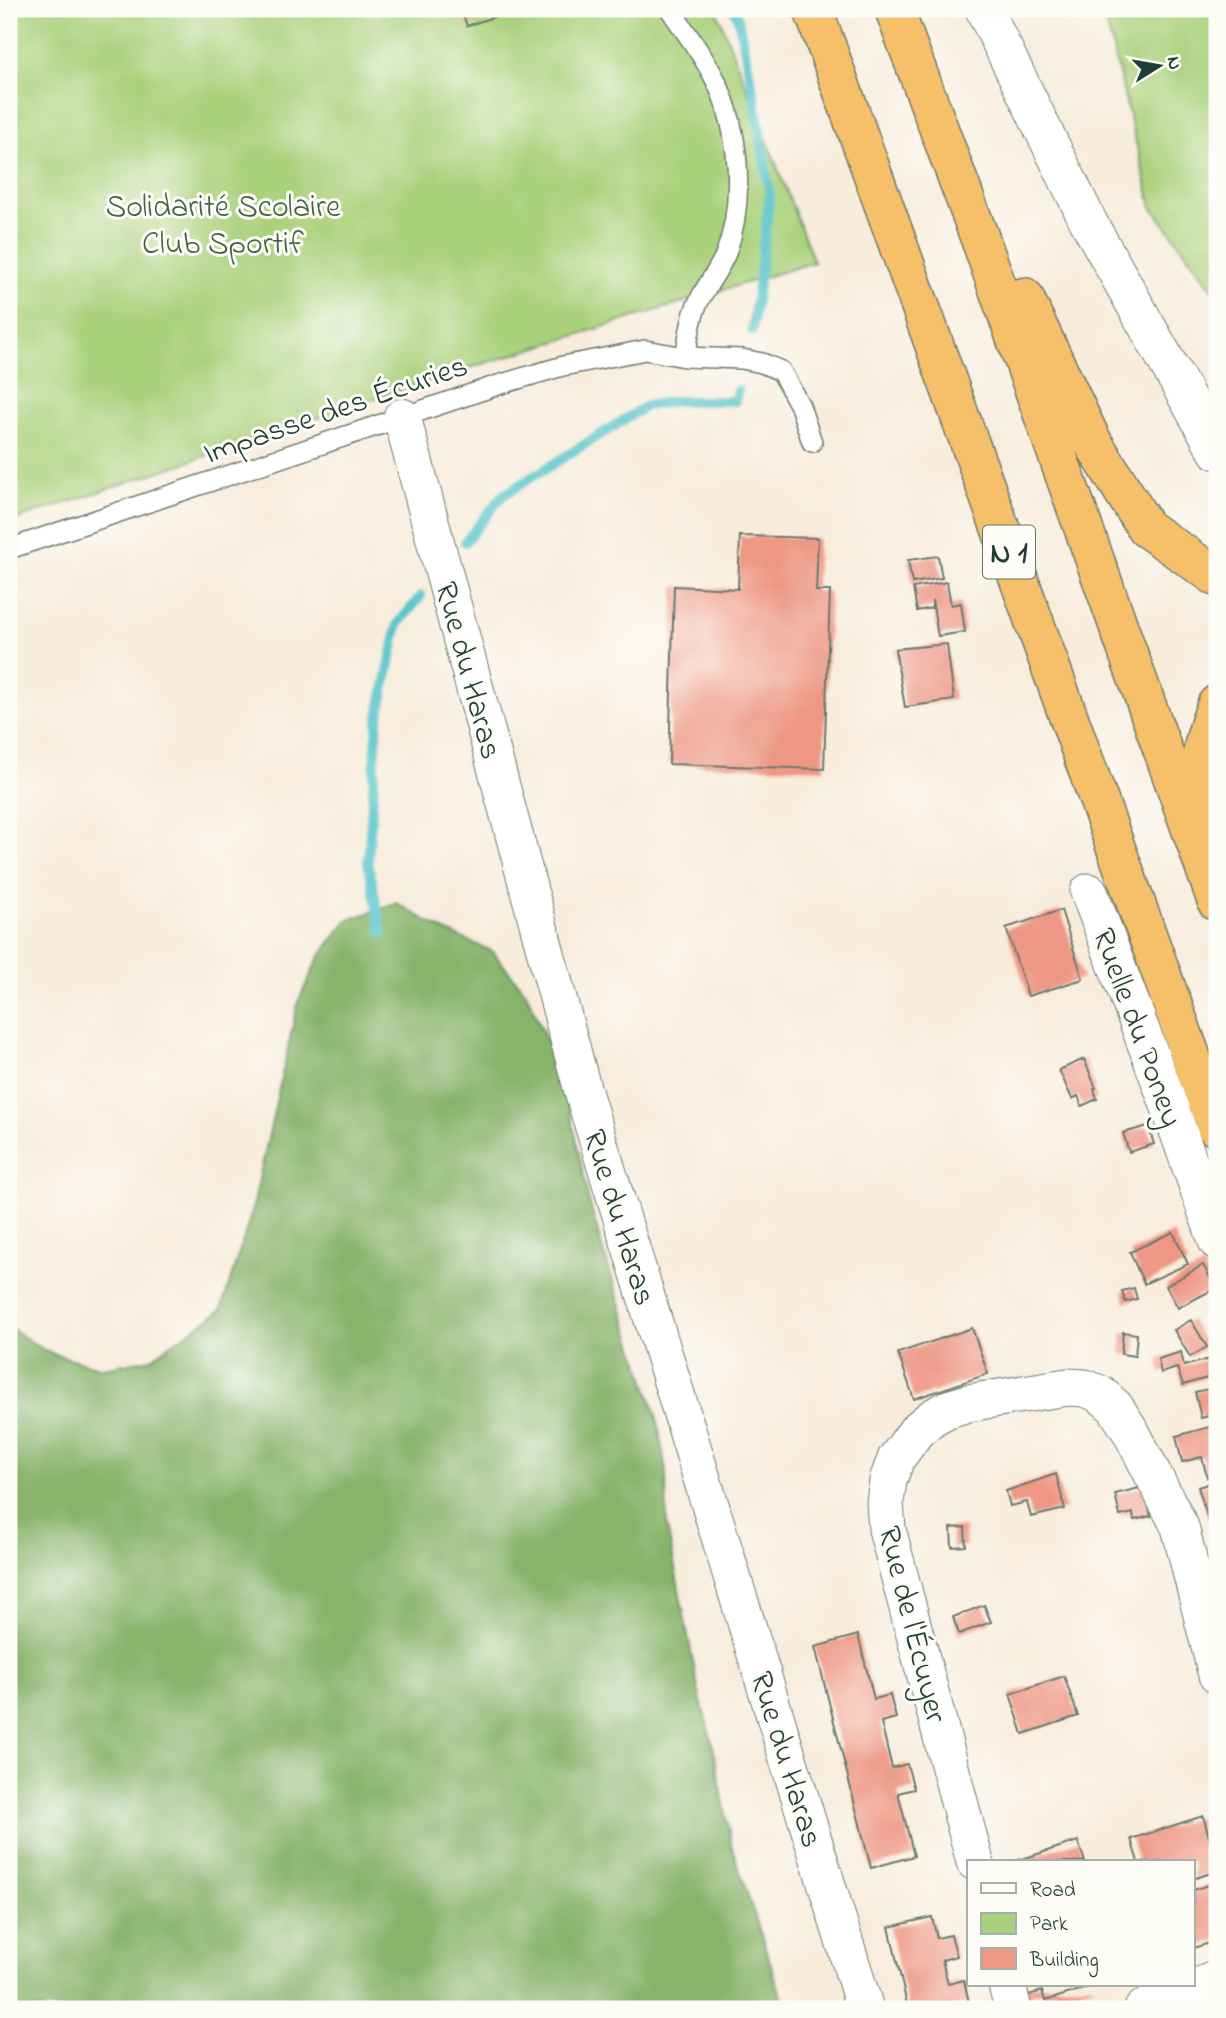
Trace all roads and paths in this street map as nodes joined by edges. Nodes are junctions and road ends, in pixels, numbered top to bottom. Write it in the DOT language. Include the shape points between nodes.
graph roads {
  1 [pos="670,9"];
  2 [pos="813,9"];
  3 [pos="894,9"];
  4 [pos="984,9"];
  5 [pos="911,57"];
  6 [pos="685,356"];
  7 [pos="402,417"];
  8 [pos="812,442"];
  9 [pos="1217,451"];
  10 [pos="9,549"];
  11 [pos="1217,577"];
  12 [pos="1217,704"];
  13 [pos="1217,890"];
  14 [pos="1089,892"];
  15 [pos="1217,902"];
  16 [pos="1217,1128"];
  17 [pos="1217,1241"];
  18 [pos="1217,1675"];
  19 [pos="974,1860"];
  20 [pos="1217,1979"];
  21 [pos="1007,1986"];
  22 [pos="864,2009"];
  23 [pos="1013,2009"];
  24 [pos="1143,2009"];
  1 -- 6 [label="lane" via="726,103 738,181 733,230 725,255 695,308"];
  2 -- 16 [label="highway, N 1"];
  3 -- 5 [label="highway, N 1"];
  4 -- 9 [label="street" via="1089,223"];
  5 -- 11 [label="highway" via="1092,441 1146,528"];
  5 -- 15 [label="highway, N 1"];
  6 -- 7 [label="lane, Impasse des Écuries" via="645,350 563,366"];
  6 -- 8 [label="lane, Impasse des Écuries" via="742,359 781,371"];
  7 -- 10 [label="lane, Impasse des Écuries"];
  7 -- 22 [label="street, Rue du Haras" via="584,1095"];
  12 -- 13 [label="highway" via="1205,738 1197,792"];
  14 -- 17 [label="street, Ruelle du Poney"];
  18 -- 19 [label="street, Rue de l'Écuyer" via="1180,1527 1115,1407 1100,1394 1067,1387 968,1403 933,1417 896,1459 885,1503 887,1529"];
  20 -- 24 [label="street"];
  21 -- 23 [label="street"];
}
